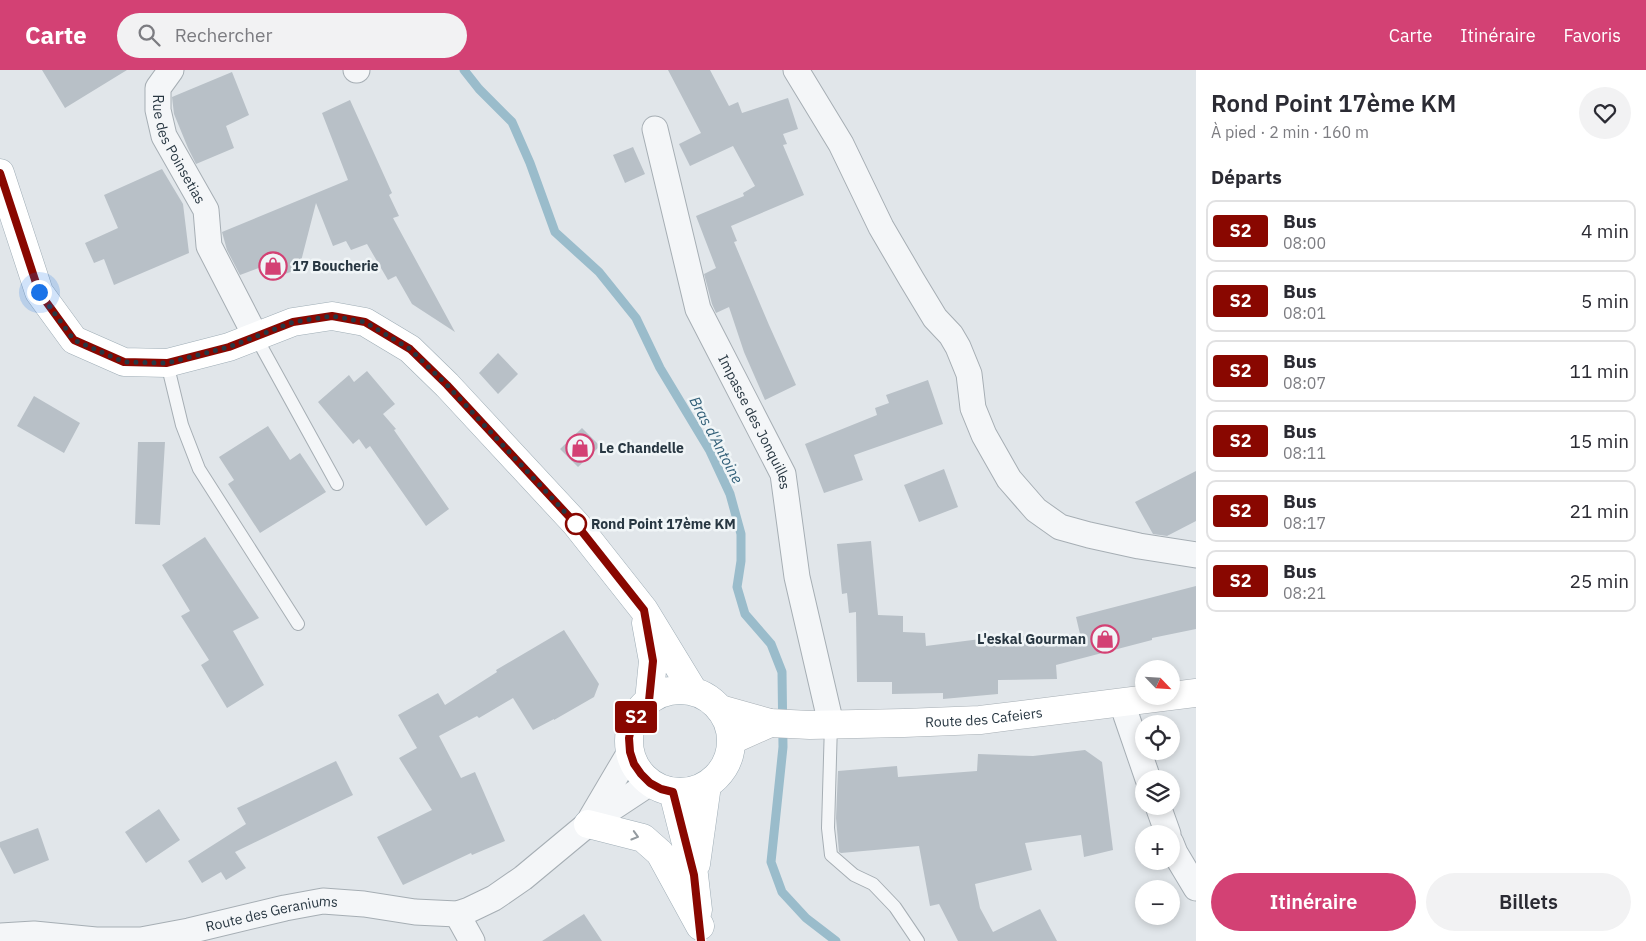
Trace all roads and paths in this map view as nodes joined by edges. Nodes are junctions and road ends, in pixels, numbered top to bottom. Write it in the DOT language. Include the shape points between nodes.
graph roads {
  1 [pos="171,70"];
  2 [pos="796,70"];
  3 [pos="655,129"];
  4 [pos="0,173"];
  5 [pos="256,337"];
  6 [pos="167,363"];
  7 [pos="337,484"];
  8 [pos="1196,555"];
  9 [pos="644,610"];
  10 [pos="298,624"];
  11 [pos="694,692"];
  12 [pos="1196,693"];
  13 [pos="649,701"];
  14 [pos="1124,702"];
  15 [pos="720,709"];
  16 [pos="770,723"];
  17 [pos="820,725"];
  18 [pos="732,740"];
  19 [pos="630,752"];
  20 [pos="1145,770"];
  21 [pos="707,785"];
  22 [pos="661,788"];
  23 [pos="588,824"];
  24 [pos="1180,861"];
  25 [pos="694,875"];
  26 [pos="1196,888"];
  27 [pos="457,914"];
  28 [pos="700,933"];
  29 [pos="0,936"];
  30 [pos="58,939"];
  31 [pos="472,941"];
  32 [pos="918,941"];
  1 -- 5 [label="street, Rue des Poinsetias" via="158,88 158,110 164,136 206,210 209,246"];
  2 -- 8 [label="street" via="841,144 881,227 935,318 958,347 969,374 973,408 1009,479 1036,510 1060,526 1139,546"];
  3 -- 17 [label="street, Impasse des Jonquilles" via="698,309 783,474"];
  4 -- 6 [label="main road" via="39,292 74,340 124,362"];
  5 -- 6 [label="main road"];
  5 -- 7 [label="lane"];
  5 -- 9 [label="main road" via="293,322 332,316 365,322 410,349 576,524"];
  6 -- 10 [label="lane" via="182,425 199,469"];
  9 -- 11 [label="main road"];
  9 -- 13 [label="main road" via="653,661"];
  11 -- 13 [label="main road" via="678,690 663,693"];
  11 -- 15 [label="main road" via="709,698"];
  12 -- 14 [label="main road, Route des Cafeiers"];
  13 -- 19 [label="main road" via="632,724"];
  14 -- 17 [label="main road, Route des Cafeiers" via="980,720"];
  14 -- 20 [label="street"];
  15 -- 16 [label="main road, Route des Cafeiers"];
  15 -- 18 [label="main road"];
  16 -- 17 [label="main road, Route des Cafeiers"];
  16 -- 18 [label="main road, Route des Cafeiers"];
  17 -- 32 [label="lane" via="831,855 854,875 874,884 895,906"];
  18 -- 21 [label="main road" via="720,773"];
  19 -- 22 [label="main road" via="641,774"];
  19 -- 23 [label="street, Route des Geraniums"];
  21 -- 22 [label="main road" via="691,791"];
  21 -- 25 [label="main road"];
  22 -- 23 [label="street, Route des Geraniums"];
  22 -- 25 [label="main road"];
  23 -- 27 [label="street, Route des Geraniums" via="494,898"];
  23 -- 28 [label="main road, one-way" via="643,838 660,853"];
  24 -- 26 [label="street"];
  25 -- 28 [label="main road"];
  27 -- 30 [label="street, Route des Geraniums" via="323,901 141,940"];
  27 -- 31 [label="street"];
  29 -- 30 [label="street, Route des Geraniums" via="34,934"];
}
